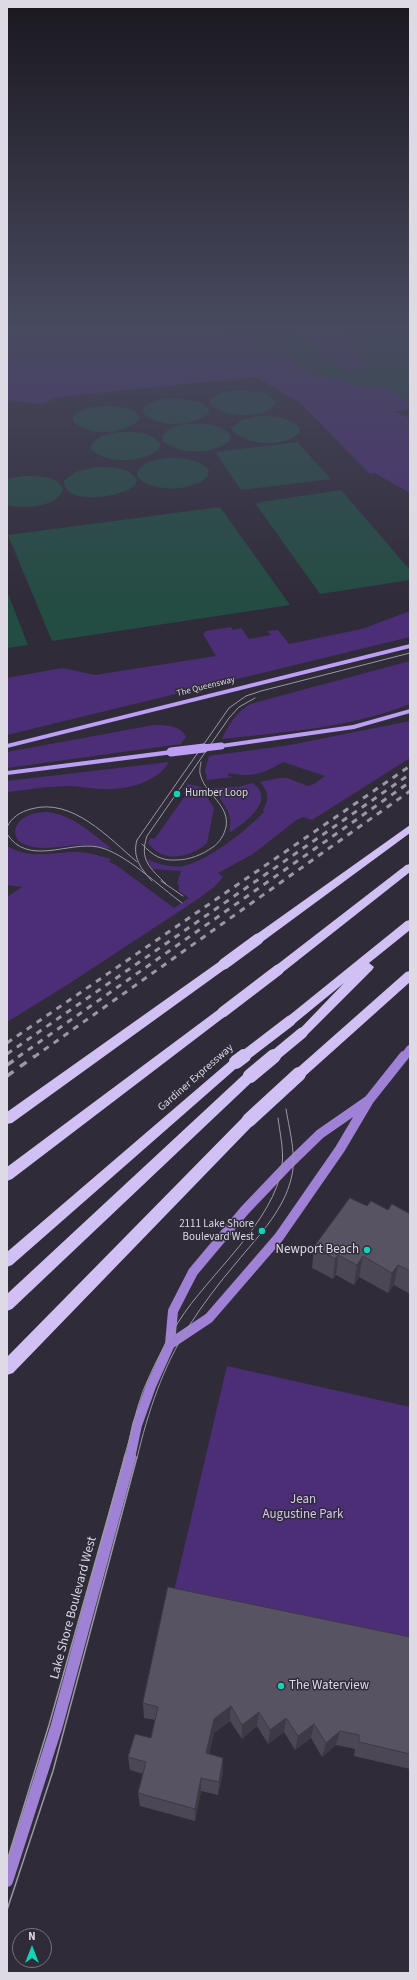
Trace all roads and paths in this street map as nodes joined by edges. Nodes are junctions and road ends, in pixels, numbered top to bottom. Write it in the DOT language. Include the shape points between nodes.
graph roads {
  1 [pos="410,646"];
  2 [pos="410,711"];
  3 [pos="7,746"];
  4 [pos="7,773"];
  5 [pos="410,828"];
  6 [pos="410,867"];
  7 [pos="409,925"];
  8 [pos="410,975"];
  9 [pos="410,1049"];
  10 [pos="368,1100"];
  11 [pos="7,1119"];
  12 [pos="7,1175"];
  13 [pos="7,1261"];
  14 [pos="7,1304"];
  15 [pos="170,1344"];
  16 [pos="7,1368"];
  17 [pos="7,1881"];
  1 -- 3 [label="main road, The Queensway"];
  2 -- 4 [label="main road, bridge" via="354,727"];
  5 -- 11 [label="highway, bridge"];
  6 -- 12 [label="highway, bridge"];
  7 -- 13 [label="highway, Gardiner Expressway, bridge" via="236,1062"];
  7 -- 14 [label="highway, bridge" via="302,1033 250,1076"];
  8 -- 16 [label="highway, bridge" via="250,1120"];
  9 -- 10 [label="main road, Lake Shore Boulevard West"];
  10 -- 15 [label="main road, Lake Shore Boulevard West" via="340,1149 279,1237 209,1318"];
  10 -- 15 [label="main road, Lake Shore Boulevard West" via="309,1144 214,1245 193,1272 173,1311"];
  15 -- 17 [label="main road, Lake Shore Boulevard West" via="137,1425 52,1744"];
}
